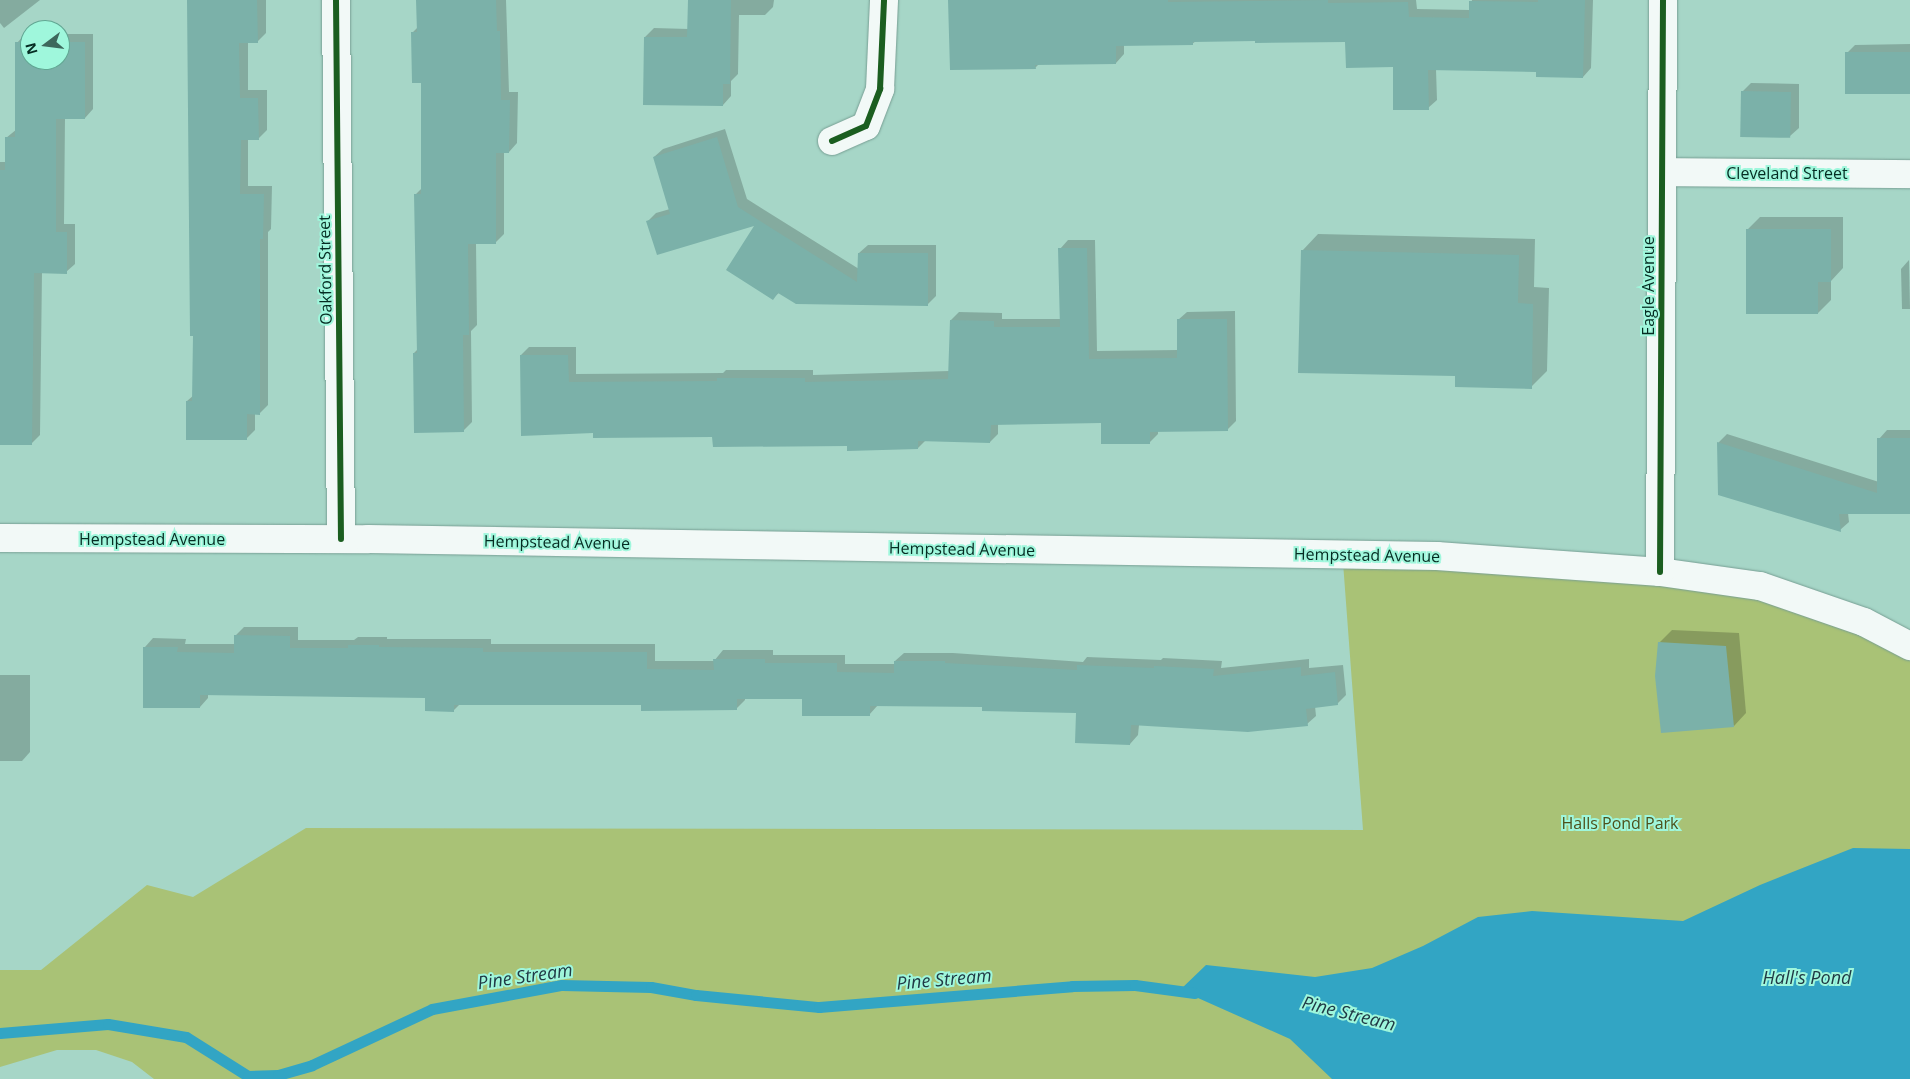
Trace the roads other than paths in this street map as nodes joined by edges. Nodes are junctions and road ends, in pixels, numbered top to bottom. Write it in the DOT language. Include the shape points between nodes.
graph roads {
  1 [pos="336,0"];
  2 [pos="884,0"];
  3 [pos="1663,0"];
  4 [pos="832,141"];
  5 [pos="1663,172"];
  6 [pos="1910,174"];
  7 [pos="0,538"];
  8 [pos="341,539"];
  9 [pos="1660,572"];
  10 [pos="1910,646"];
  1 -- 8 [label="main road, Oakford Street"];
  2 -- 4 [label="main road" via="880,89 873,108 866,126"];
  3 -- 5 [label="main road, Eagle Avenue"];
  5 -- 6 [label="main road, Cleveland Street"];
  5 -- 9 [label="main road, Eagle Avenue"];
  7 -- 8 [label="main road, Hempstead Avenue"];
  8 -- 9 [label="main road, Hempstead Avenue" via="1437,556"];
  9 -- 10 [label="main road, Hempstead Avenue" via="1760,586 1864,622"];
}
